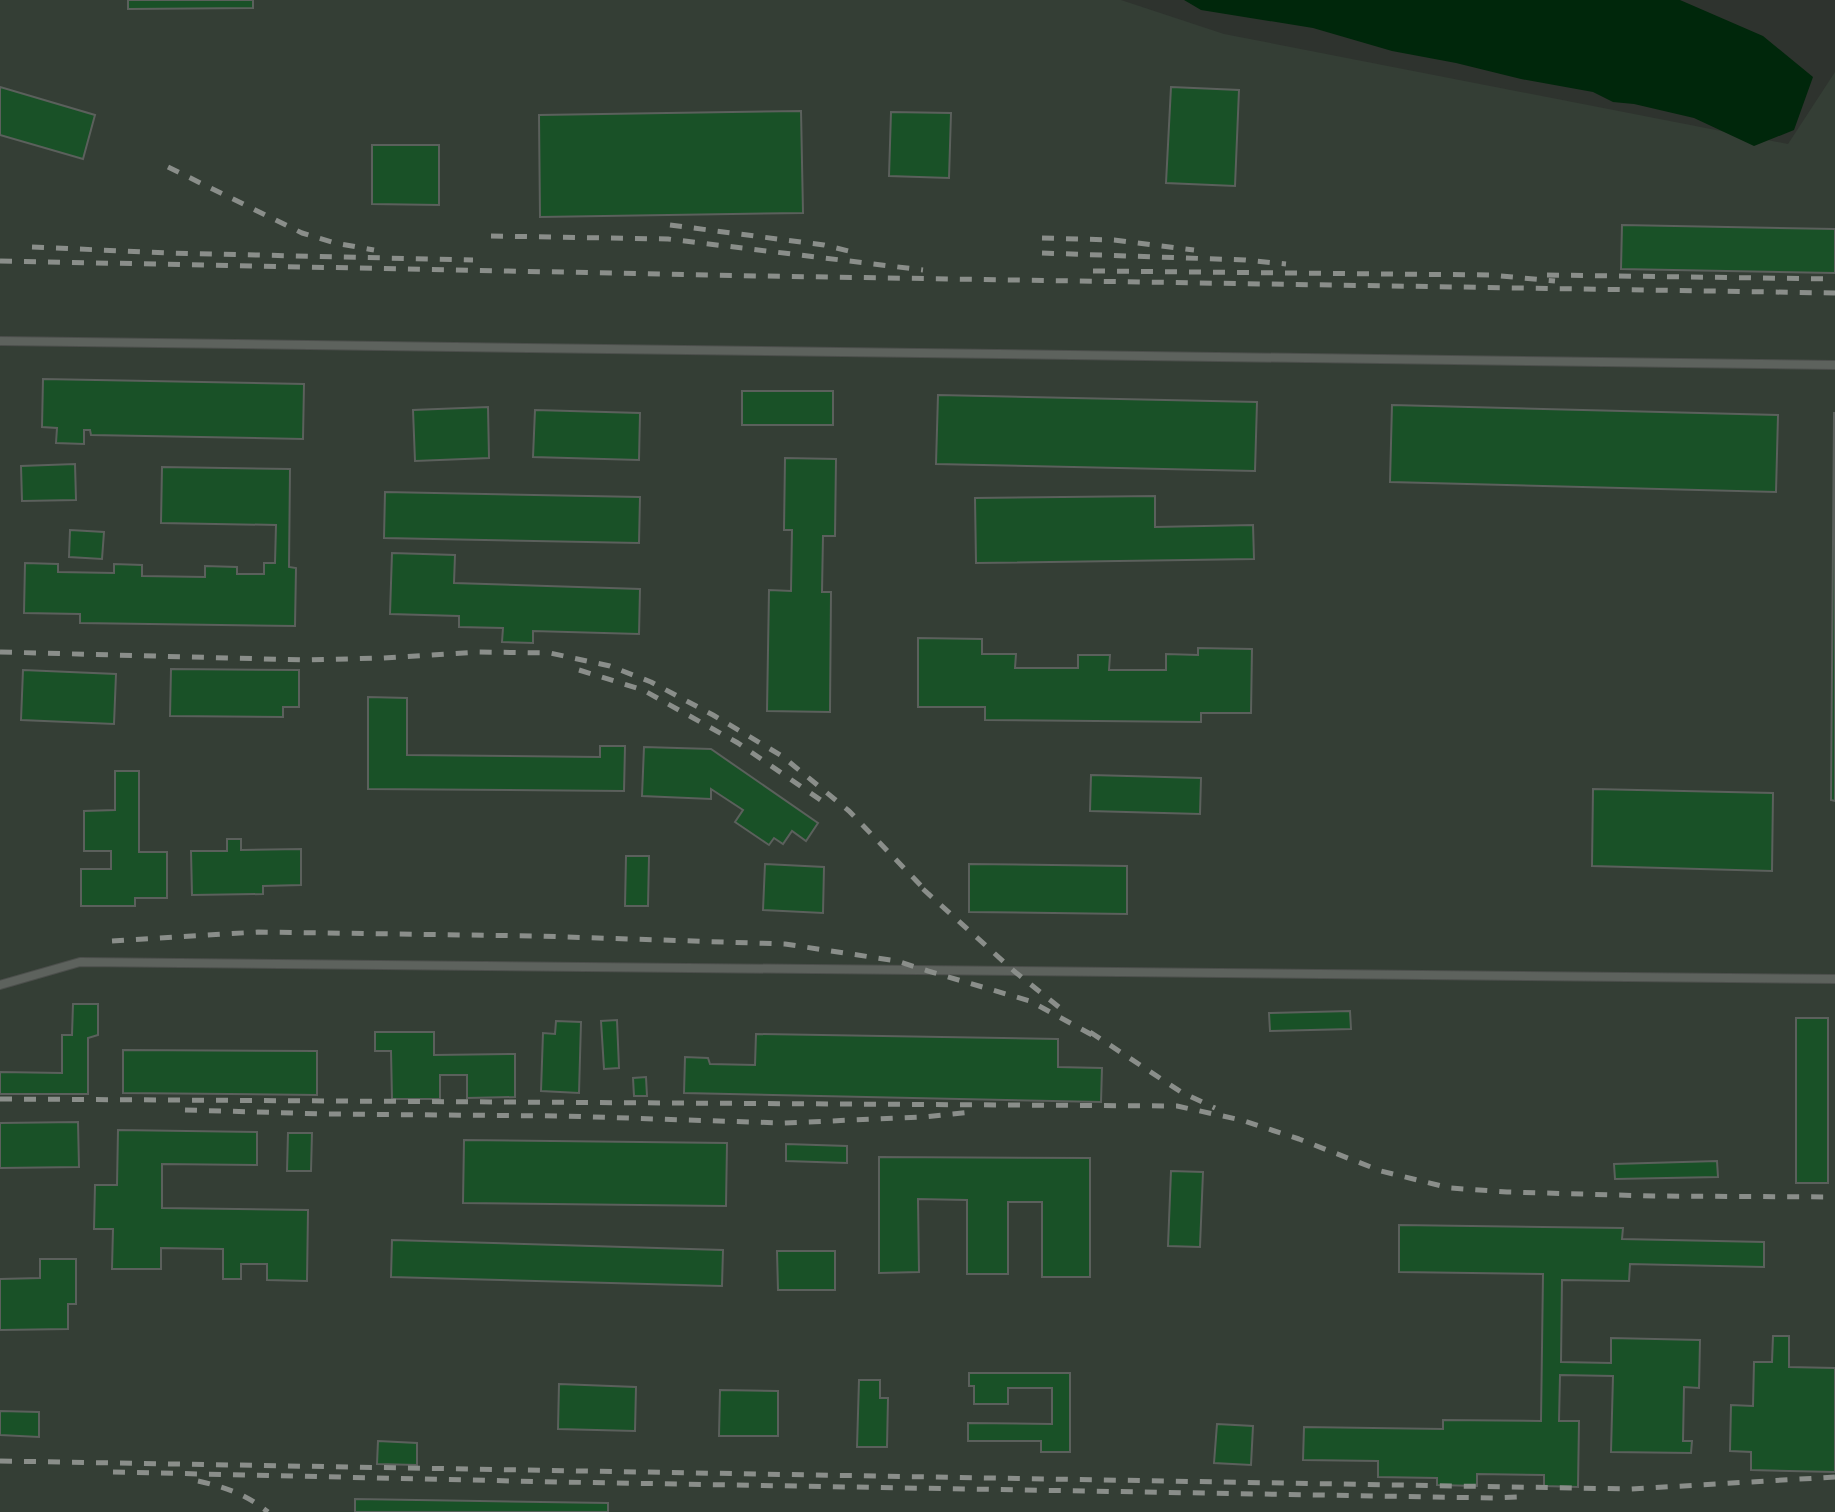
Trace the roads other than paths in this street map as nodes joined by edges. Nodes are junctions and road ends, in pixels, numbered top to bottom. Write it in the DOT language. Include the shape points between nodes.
graph roads {
  1 [pos="0,341"];
  2 [pos="1835,365"];
  3 [pos="1835,979"];
  4 [pos="0,985"];
  1 -- 2 [label="lane"];
  3 -- 4 [label="lane" via="80,962"];
}
